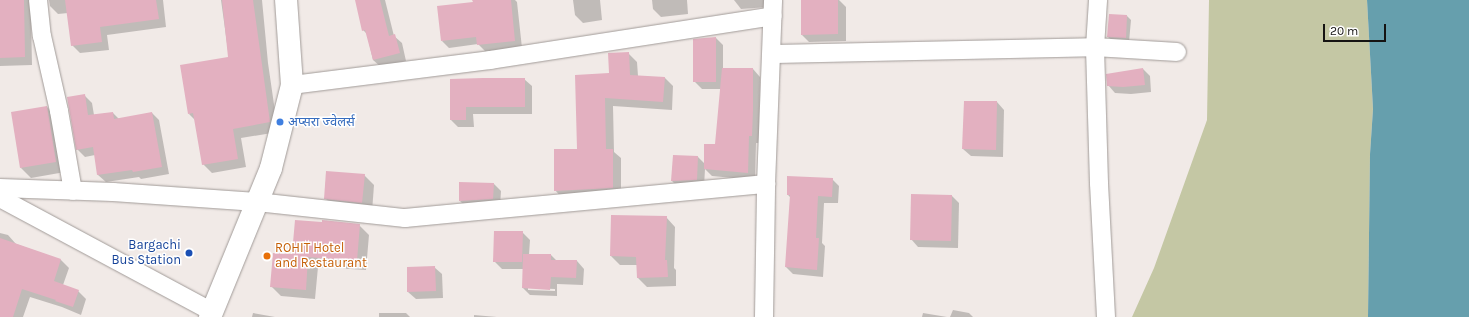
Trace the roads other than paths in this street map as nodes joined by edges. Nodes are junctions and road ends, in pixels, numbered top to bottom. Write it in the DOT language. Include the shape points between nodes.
graph roads {
  1 [pos="38,0"];
  2 [pos="286,0"];
  3 [pos="1098,0"];
  4 [pos="773,8"];
  5 [pos="1095,47"];
  6 [pos="1177,52"];
  7 [pos="772,54"];
  8 [pos="292,85"];
  9 [pos="766,184"];
  10 [pos="0,188"];
  11 [pos="73,191"];
  12 [pos="0,198"];
  13 [pos="257,202"];
  14 [pos="212,315"];
  15 [pos="764,317"];
  16 [pos="1106,317"];
  1 -- 11 [label="street" via="42,36"];
  2 -- 8 [label="main road"];
  3 -- 5 [label="street"];
  4 -- 7 [label="street"];
  4 -- 8 [label="street" via="490,60"];
  5 -- 6 [label="street"];
  5 -- 7 [label="street"];
  5 -- 16 [label="street"];
  7 -- 9 [label="street"];
  8 -- 13 [label="main road" via="271,168"];
  9 -- 13 [label="street" via="405,218"];
  9 -- 15 [label="street"];
  10 -- 11 [label="street"];
  11 -- 13 [label="street"];
  12 -- 14 [label="street"];
  13 -- 14 [label="main road"];
}
